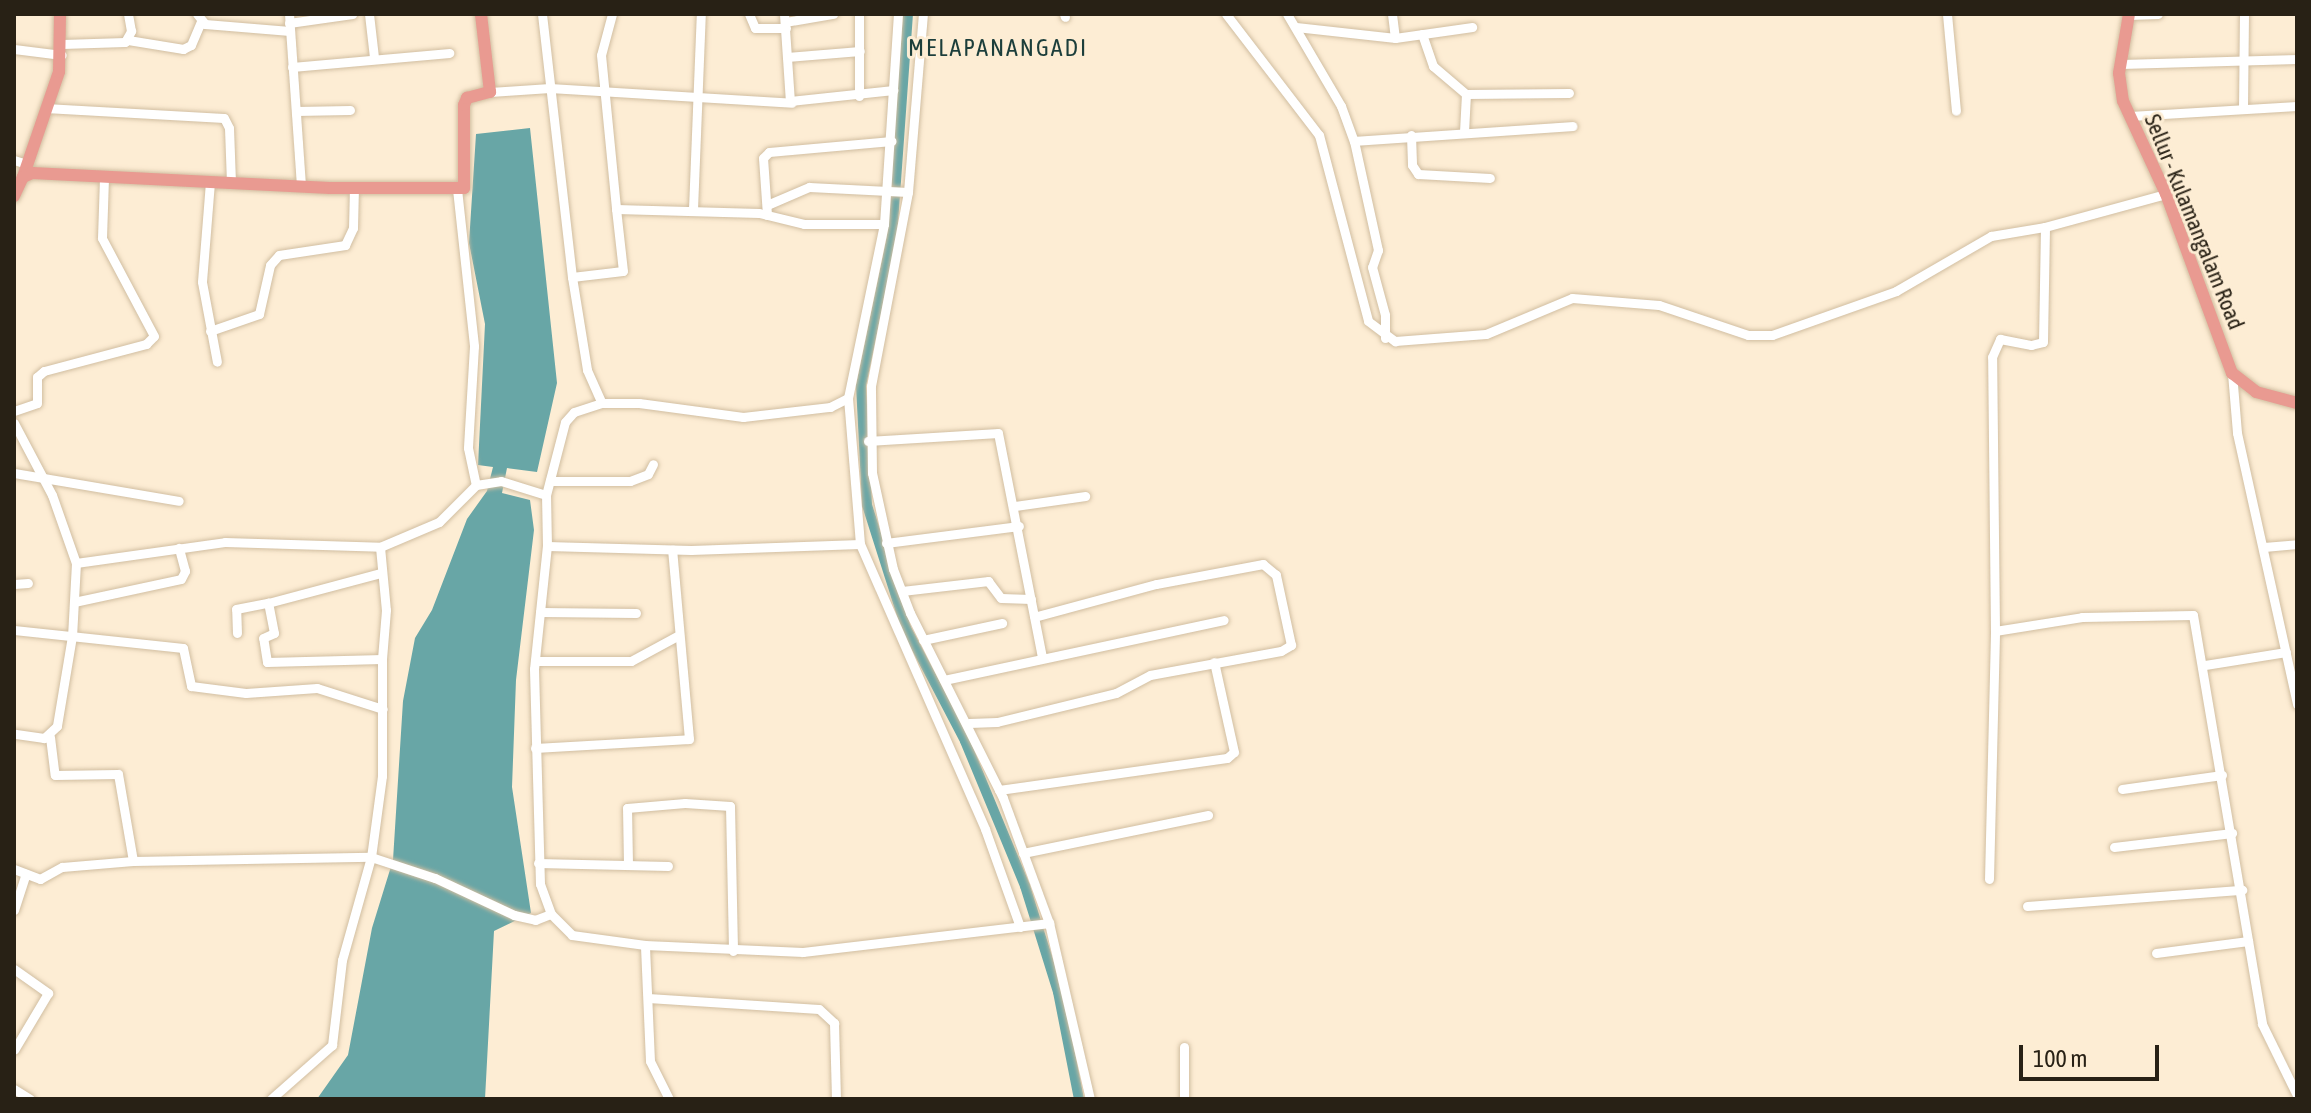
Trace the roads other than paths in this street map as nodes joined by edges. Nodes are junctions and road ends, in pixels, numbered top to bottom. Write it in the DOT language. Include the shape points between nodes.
graph roads {
  1 [pos="60,14"];
  2 [pos="128,14"];
  3 [pos="352,14"];
  4 [pos="369,14"];
  5 [pos="481,14"];
  6 [pos="542,14"];
  7 [pos="612,14"];
  8 [pos="701,14"];
  9 [pos="749,14"];
  10 [pos="833,14"];
  11 [pos="859,14"];
  12 [pos="898,14"];
  13 [pos="923,14"];
  14 [pos="1226,14"];
  15 [pos="1287,14"];
  16 [pos="1392,14"];
  17 [pos="1947,14"];
  18 [pos="2158,14"];
  19 [pos="2244,14"];
  20 [pos="2129,15"];
  21 [pos="805,16"];
  22 [pos="199,17"];
  23 [pos="785,21"];
  24 [pos="289,23"];
  25 [pos="1296,27"];
  26 [pos="1472,27"];
  27 [pos="1422,34"];
  28 [pos="1395,38"];
  29 [pos="128,40"];
  30 [pos="14,49"];
  31 [pos="62,50"];
  32 [pos="860,51"];
  33 [pos="449,53"];
  34 [pos="374,57"];
  35 [pos="787,57"];
  36 [pos="2297,59"];
  37 [pos="2244,60"];
  38 [pos="2121,64"];
  39 [pos="292,67"];
  40 [pos="550,88"];
  41 [pos="893,90"];
  42 [pos="490,92"];
  43 [pos="602,92"];
  44 [pos="1569,93"];
  45 [pos="1466,94"];
  46 [pos="859,96"];
  47 [pos="699,101"];
  48 [pos="792,103"];
  49 [pos="2297,106"];
  50 [pos="45,108"];
  51 [pos="2243,109"];
  52 [pos="350,110"];
  53 [pos="296,111"];
  54 [pos="1956,111"];
  55 [pos="2130,116"];
  56 [pos="1572,126"];
  57 [pos="1464,132"];
  58 [pos="1411,135"];
  59 [pos="892,141"];
  60 [pos="1354,141"];
  61 [pos="20,167"];
  62 [pos="104,178"];
  63 [pos="1490,178"];
  64 [pos="210,182"];
  65 [pos="231,183"];
  66 [pos="301,186"];
  67 [pos="354,188"];
  68 [pos="888,188"];
  69 [pos="457,189"];
  70 [pos="906,191"];
  71 [pos="2166,194"];
  72 [pos="14,196"];
  73 [pos="616,209"];
  74 [pos="693,209"];
  75 [pos="767,210"];
  76 [pos="884,224"];
  77 [pos="2045,227"];
  78 [pos="572,277"];
  79 [pos="210,331"];
  80 [pos="1385,338"];
  81 [pos="217,362"];
  82 [pos="2232,373"];
  83 [pos="848,398"];
  84 [pos="602,403"];
  85 [pos="2297,403"];
  86 [pos="14,411"];
  87 [pos="14,423"];
  88 [pos="868,441"];
  89 [pos="653,464"];
  90 [pos="14,473"];
  91 [pos="43,477"];
  92 [pos="550,481"];
  93 [pos="476,485"];
  94 [pos="546,495"];
  95 [pos="1085,496"];
  96 [pos="179,501"];
  97 [pos="1015,506"];
  98 [pos="1019,526"];
  99 [pos="886,543"];
  100 [pos="860,544"];
  101 [pos="2297,544"];
  102 [pos="547,546"];
  103 [pos="380,547"];
  104 [pos="2264,547"];
  105 [pos="179,548"];
  106 [pos="672,550"];
  107 [pos="76,563"];
  108 [pos="381,573"];
  109 [pos="28,583"];
  110 [pos="14,584"];
  111 [pos="902,591"];
  112 [pos="1031,599"];
  113 [pos="74,602"];
  114 [pos="268,603"];
  115 [pos="540,612"];
  116 [pos="636,613"];
  117 [pos="1034,617"];
  118 [pos="1224,620"];
  119 [pos="1002,623"];
  120 [pos="14,630"];
  121 [pos="1995,631"];
  122 [pos="237,633"];
  123 [pos="72,636"];
  124 [pos="677,636"];
  125 [pos="923,640"];
  126 [pos="2286,652"];
  127 [pos="1042,658"];
  128 [pos="382,659"];
  129 [pos="535,661"];
  130 [pos="1214,662"];
  131 [pos="2205,665"];
  132 [pos="944,680"];
  133 [pos="2297,704"];
  134 [pos="383,709"];
  135 [pos="969,723"];
  136 [pos="14,734"];
  137 [pos="50,737"];
  138 [pos="535,748"];
  139 [pos="2222,775"];
  140 [pos="2122,789"];
  141 [pos="999,790"];
  142 [pos="1208,815"];
  143 [pos="2232,833"];
  144 [pos="2114,847"];
  145 [pos="1023,853"];
  146 [pos="371,857"];
  147 [pos="133,861"];
  148 [pos="538,863"];
  149 [pos="628,864"];
  150 [pos="668,866"];
  151 [pos="14,869"];
  152 [pos="26,874"];
  153 [pos="1989,879"];
  154 [pos="2242,890"];
  155 [pos="2027,906"];
  156 [pos="14,910"];
  157 [pos="551,914"];
  158 [pos="1049,923"];
  159 [pos="1024,927"];
  160 [pos="2248,941"];
  161 [pos="645,945"];
  162 [pos="733,951"];
  163 [pos="2156,953"];
  164 [pos="14,969"];
  165 [pos="648,998"];
  166 [pos="1184,1047"];
  167 [pos="14,1050"];
  168 [pos="14,1089"];
  169 [pos="2297,1095"];
  170 [pos="30,1099"];
  171 [pos="271,1099"];
  172 [pos="669,1099"];
  173 [pos="836,1099"];
  174 [pos="1090,1099"];
  175 [pos="1184,1099"];
  1 -- 31 [label="main road"];
  2 -- 29 [label="street"];
  3 -- 24 [label="street"];
  4 -- 34 [label="street"];
  5 -- 42 [label="main road"];
  6 -- 40 [label="street"];
  7 -- 43 [label="street" via="603,39"];
  8 -- 47 [label="street"];
  9 -- 23 [label="street" via="755,28"];
  10 -- 21 [label="street"];
  11 -- 32 [label="street"];
  12 -- 41 [label="street"];
  13 -- 70 [label="street"];
  14 -- 80 [label="street" via="1319,135 1368,321"];
  15 -- 25 [label="street"];
  16 -- 28 [label="street"];
  17 -- 54 [label="street"];
  18 -- 20 [label="street"];
  19 -- 37 [label="street"];
  20 -- 38 [label="main road, Sellur - Kulamangalam Road"];
  21 -- 23 [label="street"];
  22 -- 24 [label="street"];
  22 -- 29 [label="street" via="191,45 183,49"];
  23 -- 35 [label="street"];
  24 -- 39 [label="street"];
  25 -- 28 [label="street"];
  25 -- 60 [label="street" via="1341,106"];
  26 -- 27 [label="street"];
  27 -- 28 [label="street"];
  27 -- 45 [label="street" via="1433,66"];
  29 -- 31 [label="street"];
  30 -- 31 [label="street"];
  31 -- 50 [label="main road"];
  32 -- 35 [label="street"];
  32 -- 46 [label="street"];
  33 -- 34 [label="street"];
  34 -- 39 [label="street"];
  35 -- 48 [label="street"];
  36 -- 37 [label="street"];
  37 -- 38 [label="street"];
  37 -- 51 [label="street"];
  38 -- 55 [label="main road, Sellur - Kulamangalam Road" via="2120,87"];
  39 -- 53 [label="street"];
  40 -- 42 [label="street"];
  40 -- 43 [label="street"];
  40 -- 78 [label="street"];
  41 -- 46 [label="street"];
  41 -- 59 [label="street"];
  42 -- 69 [label="main road" via="467,98 464,105 467,183"];
  43 -- 47 [label="street"];
  43 -- 73 [label="street"];
  44 -- 45 [label="street"];
  45 -- 57 [label="street"];
  46 -- 48 [label="street"];
  47 -- 48 [label="street"];
  47 -- 74 [label="street"];
  49 -- 51 [label="street"];
  50 -- 61 [label="main road"];
  50 -- 65 [label="street" via="224,118"];
  51 -- 55 [label="street"];
  52 -- 53 [label="street"];
  53 -- 66 [label="street"];
  55 -- 71 [label="main road, Sellur - Kulamangalam Road"];
  56 -- 57 [label="street"];
  57 -- 58 [label="street"];
  58 -- 60 [label="street"];
  58 -- 63 [label="street" via="1412,165 1418,174"];
  59 -- 68 [label="street"];
  59 -- 75 [label="street" via="769,152 763,158"];
  60 -- 80 [label="street" via="1378,250 1372,267 1385,315"];
  61 -- 62 [label="main road"];
  61 -- 72 [label="main road"];
  62 -- 64 [label="main road"];
  62 -- 86 [label="street" via="102,238 154,336 146,344 44,371 37,377 37,403"];
  64 -- 65 [label="main road"];
  64 -- 79 [label="street" via="202,282"];
  65 -- 66 [label="main road"];
  66 -- 67 [label="main road"];
  67 -- 69 [label="main road"];
  67 -- 79 [label="street" via="353,228 345,245 279,255 270,265 259,314"];
  68 -- 70 [label="street"];
  68 -- 75 [label="street" via="809,187"];
  68 -- 76 [label="street"];
  69 -- 93 [label="street" via="474,346 468,448"];
  70 -- 88 [label="street" via="871,386"];
  71 -- 77 [label="street"];
  71 -- 82 [label="main road, Sellur - Kulamangalam Road"];
  73 -- 74 [label="street"];
  73 -- 78 [label="street" via="623,271"];
  74 -- 75 [label="street"];
  75 -- 76 [label="street" via="804,224"];
  76 -- 83 [label="street"];
  77 -- 80 [label="street" via="1991,236 1896,291 1772,335 1748,335 1659,305 1572,298 1486,334 1425,343"];
  77 -- 121 [label="street" via="2043,342 2000,339 1992,357"];
  78 -- 84 [label="street" via="587,370"];
  79 -- 81 [label="street"];
  82 -- 85 [label="main road" via="2256,392"];
  82 -- 104 [label="street" via="2237,433"];
  83 -- 84 [label="street" via="830,407 743,417"];
  83 -- 100 [label="street"];
  84 -- 92 [label="street" via="574,412 565,422"];
  87 -- 91 [label="street"];
  88 -- 97 [label="street" via="998,433"];
  88 -- 99 [label="street"];
  89 -- 92 [label="street" via="648,474 630,481"];
  90 -- 91 [label="street"];
  91 -- 96 [label="street"];
  91 -- 107 [label="street"];
  92 -- 94 [label="street"];
  93 -- 94 [label="street" via="501,481"];
  93 -- 103 [label="street" via="439,522"];
  94 -- 102 [label="street"];
  95 -- 97 [label="street"];
  97 -- 98 [label="street"];
  98 -- 99 [label="street"];
  98 -- 112 [label="street"];
  99 -- 111 [label="street"];
  100 -- 106 [label="street"];
  100 -- 159 [label="street"];
  101 -- 104 [label="street"];
  102 -- 106 [label="street"];
  102 -- 115 [label="street"];
  103 -- 105 [label="street" via="265,541"];
  103 -- 108 [label="street"];
  104 -- 126 [label="street"];
  105 -- 107 [label="street"];
  105 -- 113 [label="street" via="185,571 181,579"];
  106 -- 124 [label="street"];
  107 -- 113 [label="street"];
  108 -- 114 [label="street"];
  108 -- 128 [label="street" via="386,610"];
  109 -- 110 [label="street"];
  111 -- 112 [label="street" via="988,581 1001,598"];
  111 -- 125 [label="street"];
  112 -- 117 [label="street"];
  113 -- 123 [label="street"];
  114 -- 122 [label="street" via="236,609"];
  114 -- 128 [label="street" via="274,633 262,640 267,662"];
  115 -- 116 [label="street"];
  115 -- 129 [label="street"];
  117 -- 127 [label="street"];
  117 -- 130 [label="street" via="1229,568 1271,567 1280,587 1289,648"];
  118 -- 127 [label="street"];
  119 -- 125 [label="street"];
  120 -- 123 [label="street"];
  121 -- 131 [label="street" via="2082,617 2183,612 2198,624"];
  121 -- 153 [label="street"];
  123 -- 134 [label="street" via="183,648 191,686 246,693 317,688"];
  123 -- 137 [label="street" via="60,680 57,726"];
  124 -- 129 [label="street" via="631,661"];
  124 -- 138 [label="street" via="689,739"];
  125 -- 132 [label="street"];
  126 -- 131 [label="street"];
  126 -- 133 [label="street"];
  127 -- 132 [label="street"];
  128 -- 134 [label="street"];
  129 -- 138 [label="street"];
  130 -- 135 [label="street" via="1141,677 1109,695 997,722"];
  130 -- 141 [label="street" via="1234,752 1227,758"];
  131 -- 139 [label="street"];
  132 -- 135 [label="street"];
  134 -- 146 [label="street" via="382,776"];
  135 -- 141 [label="street"];
  136 -- 137 [label="street"];
  137 -- 147 [label="street" via="55,775 118,774"];
  138 -- 148 [label="street"];
  139 -- 140 [label="street"];
  139 -- 143 [label="street"];
  141 -- 145 [label="street"];
  142 -- 145 [label="street"];
  143 -- 144 [label="street"];
  143 -- 154 [label="street"];
  145 -- 158 [label="street"];
  146 -- 147 [label="street"];
  146 -- 157 [label="street" via="435,878 514,915 535,920"];
  146 -- 171 [label="street" via="342,960 332,1045"];
  147 -- 152 [label="street" via="62,867 40,879"];
  148 -- 149 [label="street"];
  148 -- 157 [label="street"];
  149 -- 150 [label="street"];
  149 -- 162 [label="street" via="627,808 730,806"];
  151 -- 152 [label="street"];
  152 -- 156 [label="street"];
  154 -- 155 [label="street"];
  154 -- 160 [label="street"];
  157 -- 161 [label="street" via="572,935"];
  158 -- 159 [label="street"];
  158 -- 174 [label="street"];
  159 -- 162 [label="street" via="840,949"];
  160 -- 163 [label="street"];
  160 -- 169 [label="street" via="2265,1035 2287,1066"];
  161 -- 162 [label="street"];
  161 -- 165 [label="street"];
  164 -- 167 [label="street" via="48,990"];
  165 -- 172 [label="street" via="650,1061"];
  165 -- 173 [label="street" via="819,1009 834,1023"];
  166 -- 175 [label="street"];
  168 -- 170 [label="street"];
}
